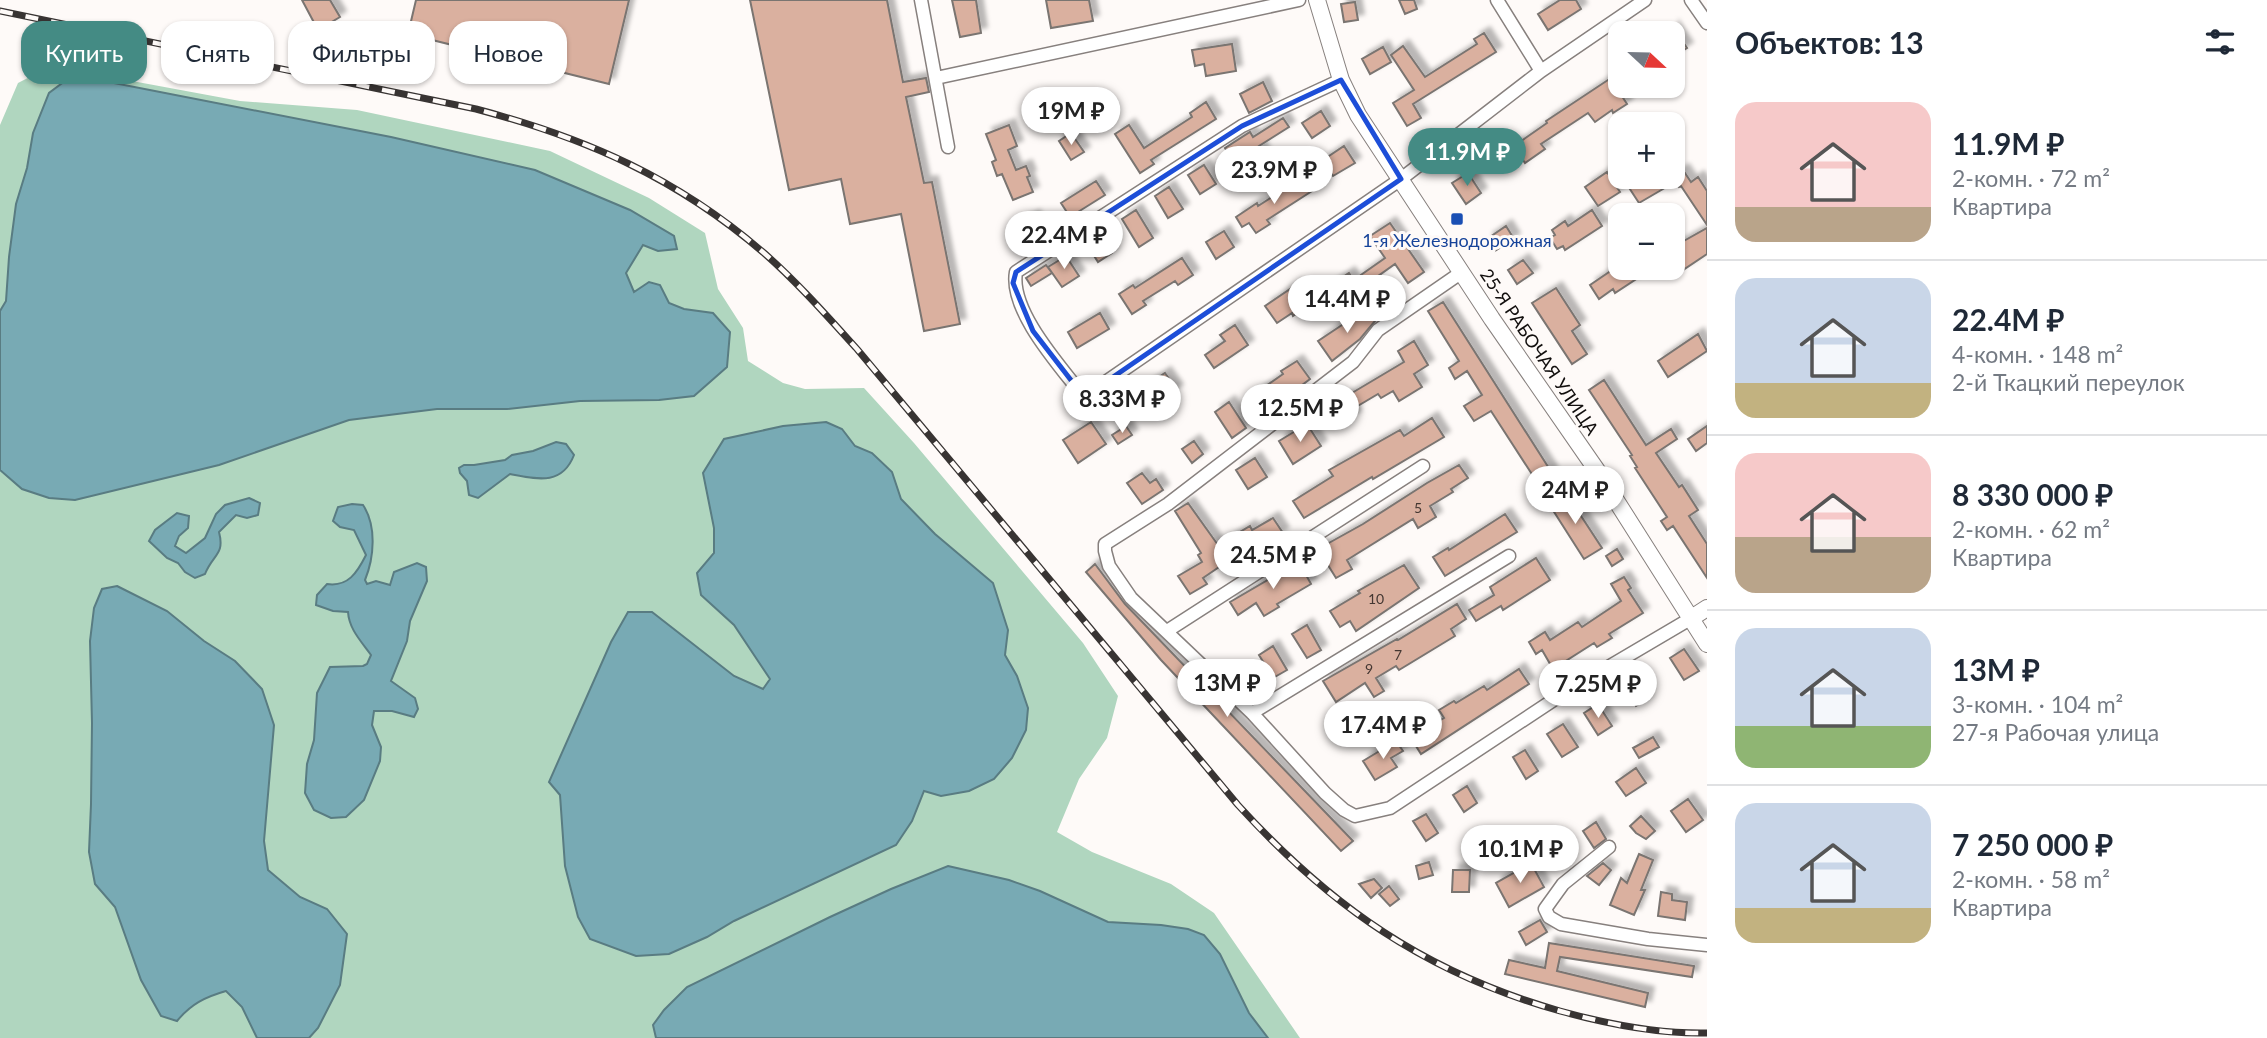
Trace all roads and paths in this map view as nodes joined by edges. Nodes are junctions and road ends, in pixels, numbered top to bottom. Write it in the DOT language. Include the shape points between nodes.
graph roads {
  1 [pos="920,0"];
  2 [pos="1299,0"];
  3 [pos="1317,0"];
  4 [pos="1497,0"];
  5 [pos="1645,0"];
  6 [pos="1691,0"];
  7 [pos="1707,23"];
  8 [pos="1542,71"];
  9 [pos="936,78"];
  10 [pos="1341,80"];
  11 [pos="948,148"];
  12 [pos="1401,179"];
  13 [pos="1462,272"];
  14 [pos="1423,466"];
  15 [pos="1509,556"];
  16 [pos="1707,608"];
  17 [pos="1690,618"];
  18 [pos="1167,632"];
  19 [pos="1707,643"];
  20 [pos="1252,713"];
  21 [pos="1609,846"];
  22 [pos="1707,945"];
  1 -- 9 [label="street"];
  2 -- 9 [label="street"];
  3 -- 10 [label="main road, 25-Я РАБОЧАЯ УЛИЦА"];
  4 -- 8 [label="street"];
  5 -- 8 [label="street"];
  6 -- 7 [label="street"];
  8 -- 12 [label="street"];
  9 -- 11 [label="street"];
  10 -- 12 [label="main road, 25-Я РАБОЧАЯ УЛИЦА"];
  10 -- 12 [label="street" via="1242,126 1016,272 1013,284 1033,331 1084,397"];
  12 -- 13 [label="main road, 25-Я РАБОЧАЯ УЛИЦА"];
  13 -- 17 [label="main road, 25-Я РАБОЧАЯ УЛИЦА" via="1598,472"];
  13 -- 18 [label="street" via="1378,330 1353,362 1179,496 1105,544 1109,566 1131,598"];
  14 -- 18 [label="street"];
  15 -- 20 [label="street"];
  16 -- 17 [label="main road"];
  17 -- 19 [label="main road, 25-Я РАБОЧАЯ УЛИЦА"];
  17 -- 20 [label="street" via="1561,695 1390,808 1355,816 1325,793"];
  18 -- 20 [label="street"];
  21 -- 22 [label="street" via="1563,884 1545,909 1549,917 1561,924"];
}
